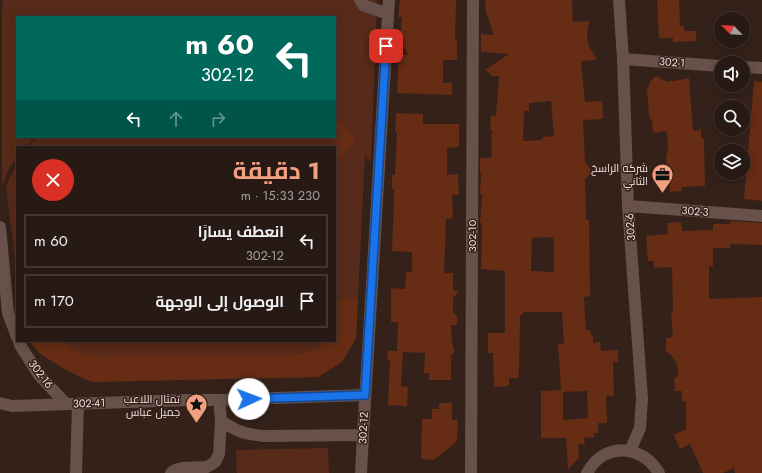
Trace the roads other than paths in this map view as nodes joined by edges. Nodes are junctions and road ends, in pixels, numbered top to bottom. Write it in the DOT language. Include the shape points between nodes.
graph roads {
  1 [pos="360,0"];
  2 [pos="389,0"];
  3 [pos="473,0"];
  4 [pos="619,0"];
  5 [pos="388,14"];
  6 [pos="623,59"];
  7 [pos="714,66"];
  8 [pos="750,67"];
  9 [pos="762,68"];
  10 [pos="628,206"];
  11 [pos="762,216"];
  12 [pos="0,228"];
  13 [pos="16,334"];
  14 [pos="18,342"];
  15 [pos="365,395"];
  16 [pos="220,400"];
  17 [pos="0,403"];
  18 [pos="66,404"];
  19 [pos="78,404"];
  20 [pos="221,420"];
  21 [pos="362,435"];
  22 [pos="630,451"];
  23 [pos="76,473"];
  24 [pos="171,473"];
  25 [pos="361,473"];
  26 [pos="471,473"];
  27 [pos="587,473"];
  28 [pos="659,473"];
  1 -- 5 [label="street" via="364,5"];
  2 -- 5 [label="street, 302-12"];
  3 -- 26 [label="street, 302-10"];
  4 -- 6 [label="street, 302-6"];
  5 -- 15 [label="street, 302-12"];
  6 -- 7 [label="street, 302-1"];
  6 -- 10 [label="street, 302-6"];
  8 -- 9 [label="street"];
  10 -- 11 [label="street, 302-3"];
  10 -- 22 [label="street, 302-6" via="642,399 640,428"];
  12 -- 13 [label="street" via="8,313"];
  14 -- 18 [label="street, 302-16" via="40,375"];
  15 -- 16 [label="street, 302-41"];
  15 -- 21 [label="street, 302-12"];
  16 -- 19 [label="street, 302-41"];
  16 -- 20 [label="street"];
  17 -- 18 [label="street, 302-41" via="12,406"];
  18 -- 19 [label="street, 302-41"];
  19 -- 23 [label="street"];
  20 -- 21 [label="street" via="249,435"];
  20 -- 24 [label="street" via="215,462 207,467 182,468"];
  21 -- 25 [label="street, 302-12"];
  22 -- 27 [label="street" via="604,455 593,463"];
  22 -- 28 [label="street" via="642,455"];
}
